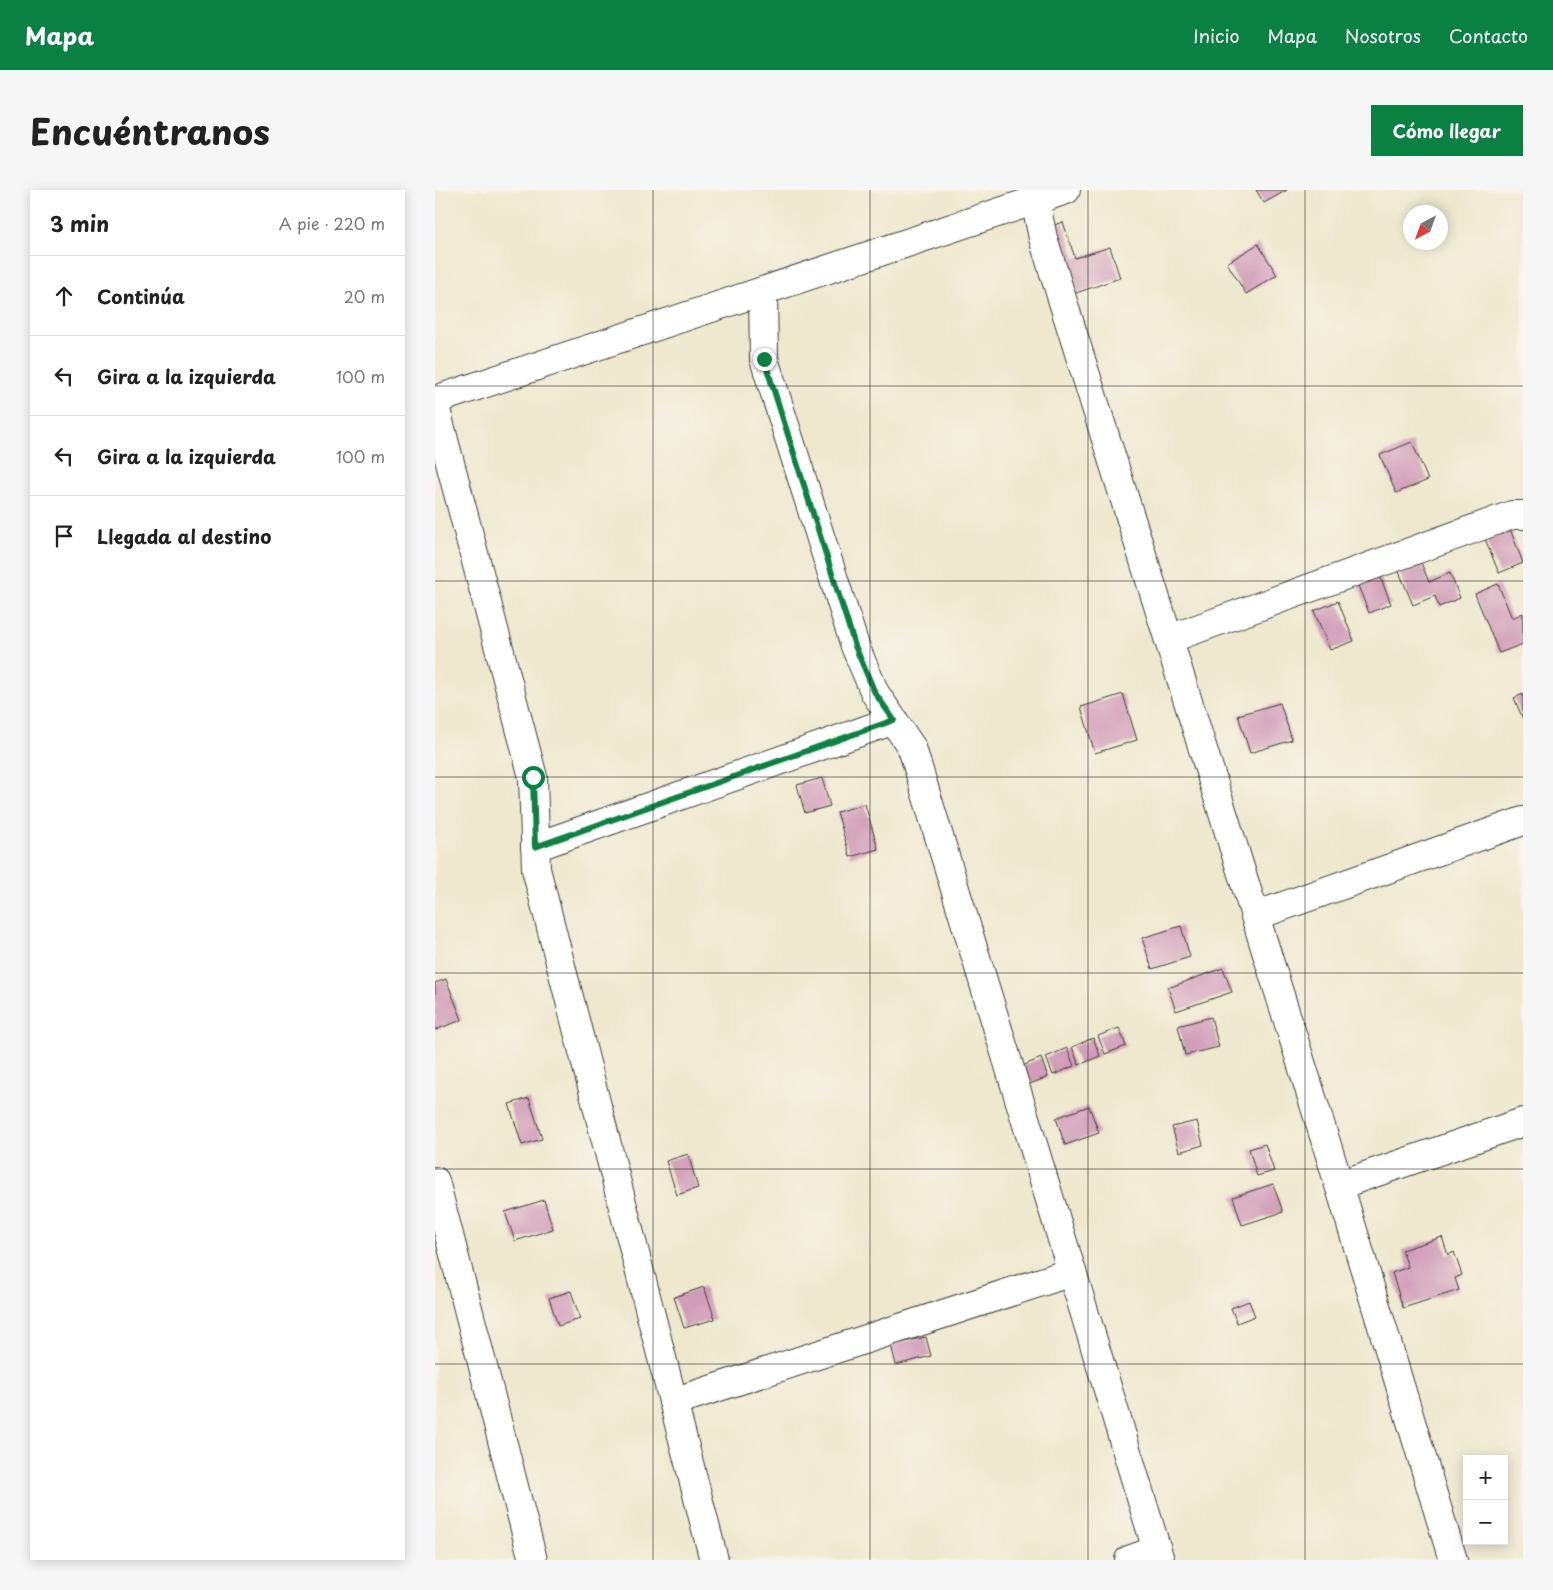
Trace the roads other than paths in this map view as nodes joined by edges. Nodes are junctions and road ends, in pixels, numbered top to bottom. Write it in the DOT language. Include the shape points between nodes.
graph roads {
  1 [pos="1066,190"];
  2 [pos="1034,195"];
  3 [pos="763,291"];
  4 [pos="435,400"];
  5 [pos="435,406"];
  6 [pos="1523,515"];
  7 [pos="1169,639"];
  8 [pos="894,720"];
  9 [pos="1523,821"];
  10 [pos="535,847"];
  11 [pos="1255,916"];
  12 [pos="1523,1122"];
  13 [pos="435,1181"];
  14 [pos="1339,1185"];
  15 [pos="1072,1272"];
  16 [pos="673,1402"];
  17 [pos="1159,1555"];
  18 [pos="533,1560"];
  19 [pos="714,1560"];
  20 [pos="1129,1560"];
  21 [pos="1453,1560"];
  1 -- 2 [label="street"];
  2 -- 3 [label="street"];
  2 -- 7 [label="street" via="1043,238"];
  3 -- 4 [label="street"];
  3 -- 8 [label="street" via="764,359 855,646 875,693"];
  5 -- 10 [label="street" via="533,777"];
  6 -- 7 [label="street" via="1512,515"];
  7 -- 11 [label="street"];
  8 -- 10 [label="street"];
  8 -- 15 [label="street" via="912,748"];
  9 -- 11 [label="street"];
  10 -- 16 [label="street" via="536,869"];
  11 -- 14 [label="street"];
  12 -- 14 [label="street"];
  13 -- 18 [label="street"];
  14 -- 21 [label="street"];
  15 -- 16 [label="street"];
  15 -- 17 [label="street"];
  16 -- 19 [label="street"];
  17 -- 20 [label="street"];
}
